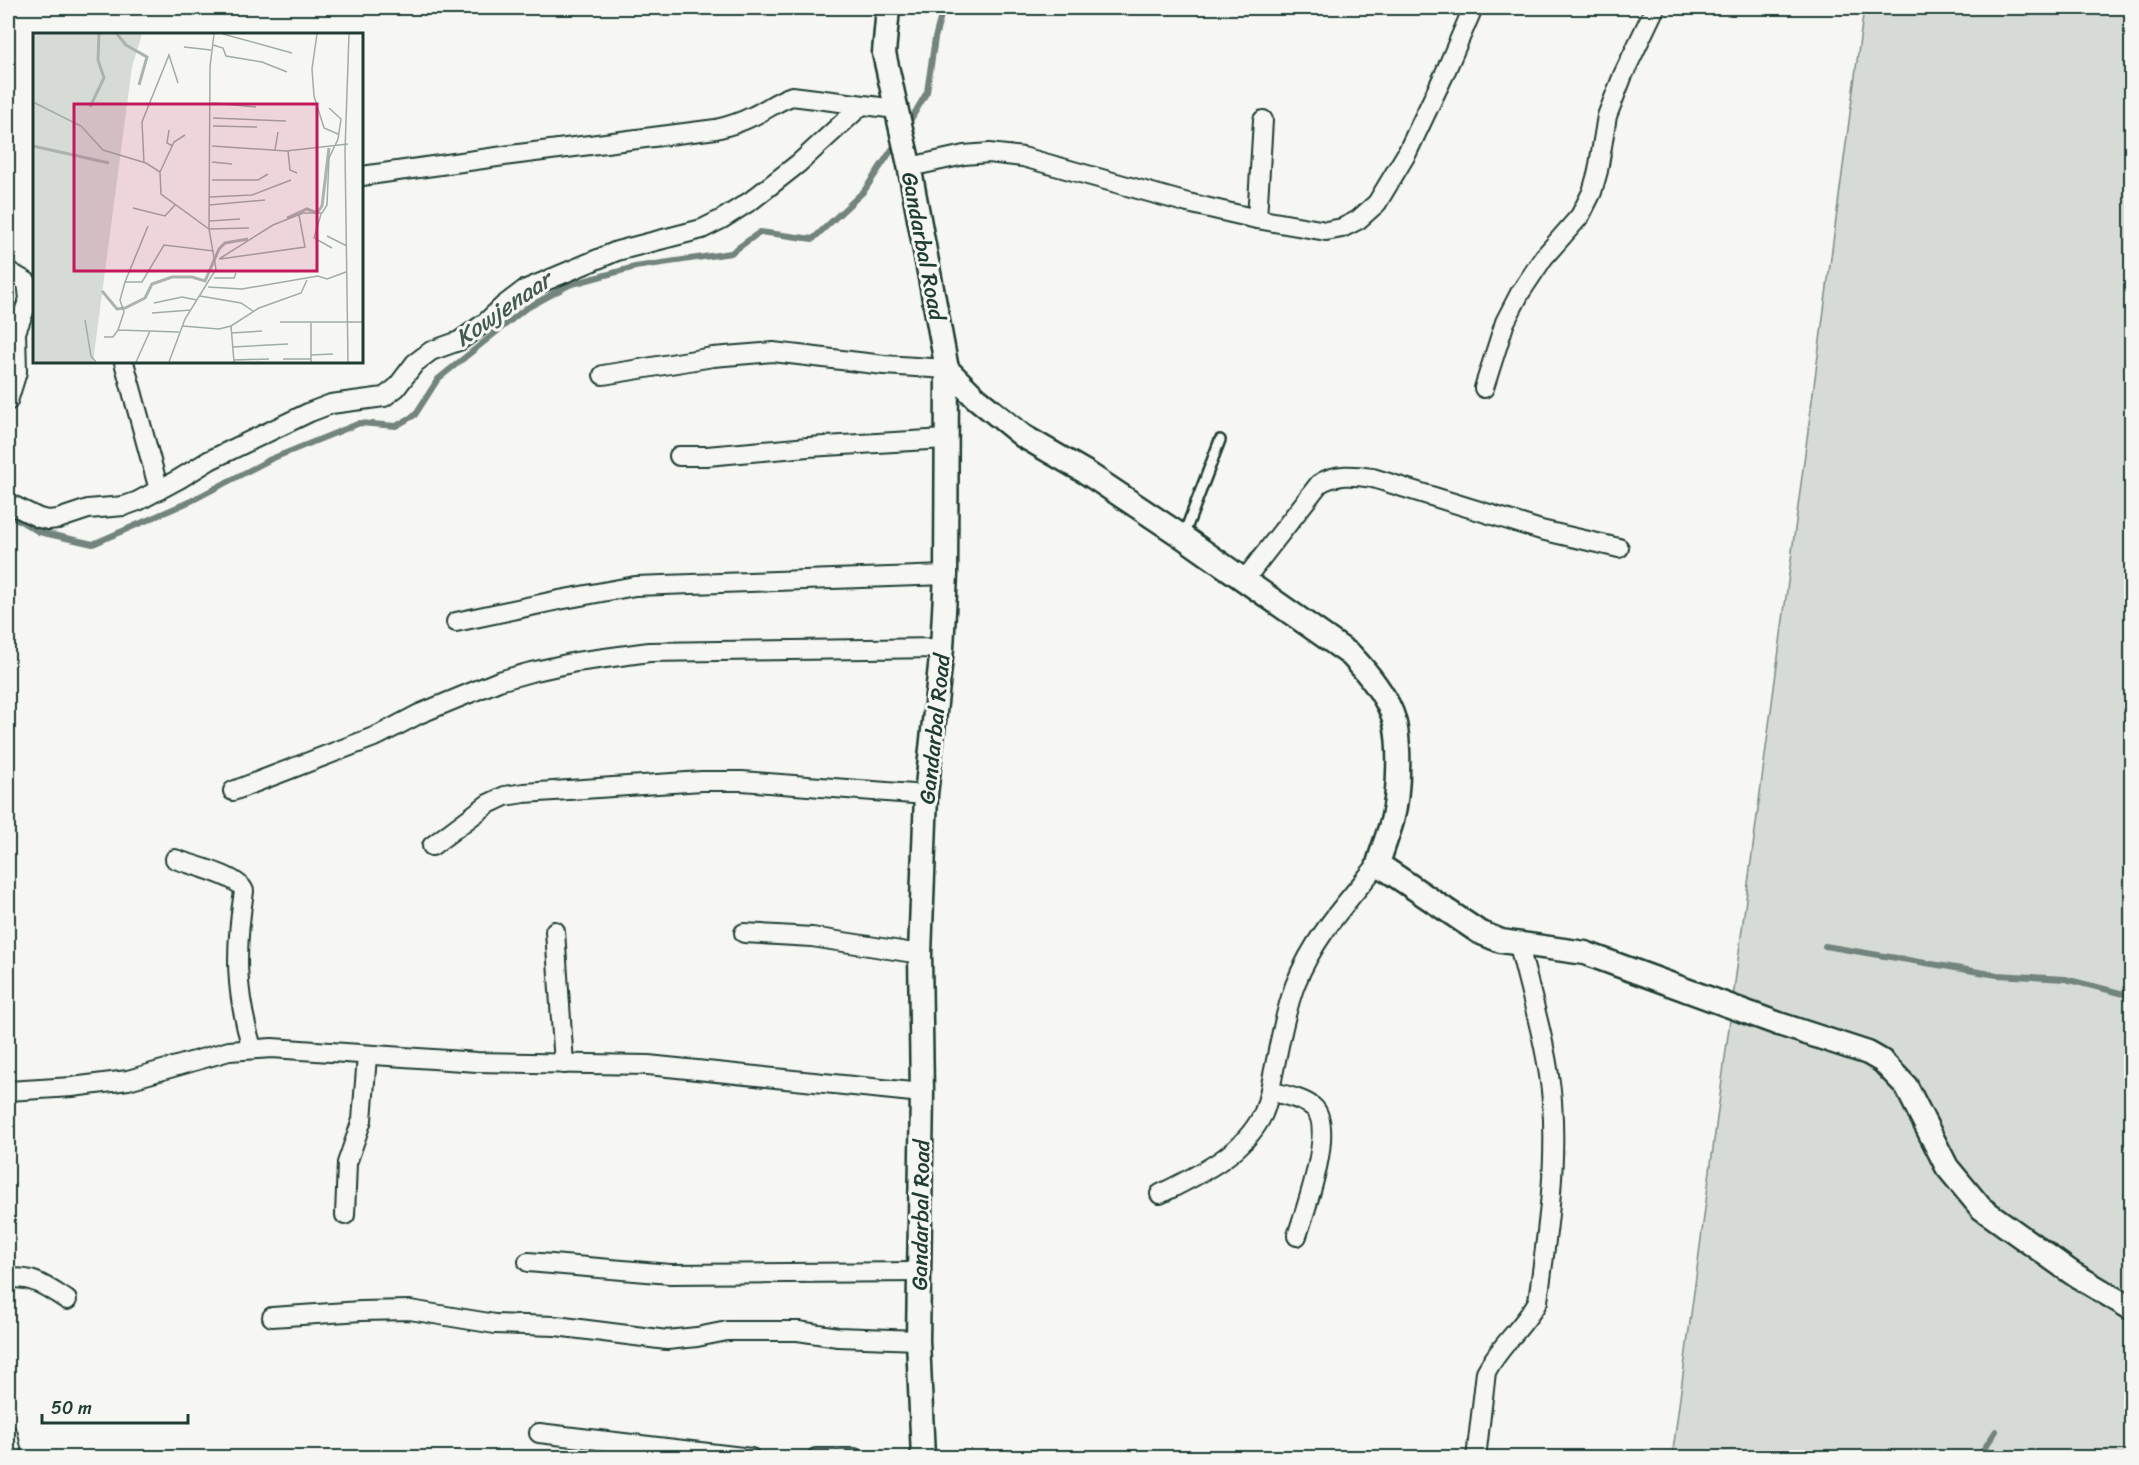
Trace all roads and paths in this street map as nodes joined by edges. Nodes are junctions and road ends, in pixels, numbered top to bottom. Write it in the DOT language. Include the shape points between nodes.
graph roads {
  1 [pos="888,8"];
  2 [pos="1473,8"];
  3 [pos="1655,8"];
  4 [pos="861,105"];
  5 [pos="896,110"];
  6 [pos="1263,120"];
  7 [pos="909,166"];
  8 [pos="363,176"];
  9 [pos="1257,219"];
  10 [pos="8,271"];
  11 [pos="124,363"];
  12 [pos="947,369"];
  13 [pos="603,375"];
  14 [pos="1484,388"];
  15 [pos="8,401"];
  16 [pos="946,439"];
  17 [pos="1220,440"];
  18 [pos="679,456"];
  19 [pos="159,490"];
  20 [pos="8,503"];
  21 [pos="1183,537"];
  22 [pos="1619,548"];
  23 [pos="946,575"];
  24 [pos="1245,579"];
  25 [pos="456,622"];
  26 [pos="942,648"];
  27 [pos="233,791"];
  28 [pos="926,795"];
  29 [pos="432,846"];
  30 [pos="175,859"];
  31 [pos="1378,864"];
  32 [pos="555,931"];
  33 [pos="744,933"];
  34 [pos="1519,945"];
  35 [pos="920,954"];
  36 [pos="252,1048"];
  37 [pos="367,1056"];
  38 [pos="564,1064"];
  39 [pos="8,1091"];
  40 [pos="1270,1091"];
  41 [pos="922,1093"];
  42 [pos="1160,1194"];
  43 [pos="345,1215"];
  44 [pos="1297,1236"];
  45 [pos="528,1262"];
  46 [pos="919,1272"];
  47 [pos="8,1279"];
  48 [pos="67,1300"];
  49 [pos="2132,1309"];
  50 [pos="272,1317"];
  51 [pos="918,1340"];
  52 [pos="539,1433"];
  53 [pos="8,1434"];
  54 [pos="13,1458"];
  55 [pos="751,1458"];
  56 [pos="816,1458"];
  57 [pos="854,1458"];
  58 [pos="923,1458"];
  59 [pos="1476,1458"];
  1 -- 5 [label="street, Gandarbal Road" via="885,53"];
  2 -- 9 [label="street" via="1407,153 1377,203 1358,220 1326,231"];
  3 -- 14 [label="street" via="1607,116 1592,192 1580,216 1544,257 1520,293 1505,322"];
  4 -- 5 [label="street"];
  4 -- 8 [label="street" via="792,96 716,129"];
  4 -- 19 [label="street" via="799,163 722,219 702,229 617,251 524,290 459,341 431,351 415,363 384,397 331,404 310,412 210,460"];
  5 -- 7 [label="street, Gandarbal Road"];
  6 -- 9 [label="street"];
  7 -- 9 [label="street" via="989,153 1023,157"];
  7 -- 12 [label="street, Gandarbal Road"];
  10 -- 15 [label="street" via="27,282 29,299 16,332 17,372"];
  11 -- 19 [label="street"];
  12 -- 13 [label="street" via="773,352 702,358"];
  12 -- 16 [label="street, Gandarbal Road"];
  12 -- 21 [label="street" via="1023,436"];
  16 -- 18 [label="street"];
  16 -- 23 [label="street, Gandarbal Road"];
  17 -- 21 [label="lane"];
  19 -- 20 [label="street" via="124,506 88,509 48,520"];
  21 -- 24 [label="street"];
  22 -- 24 [label="street" via="1541,530 1372,478 1344,476 1319,484"];
  23 -- 25 [label="street" via="635,586"];
  23 -- 26 [label="street, Gandarbal Road"];
  24 -- 31 [label="street" via="1351,655 1369,674 1392,712 1397,735 1396,796"];
  26 -- 27 [label="street" via="649,652 576,662 499,681 379,735"];
  26 -- 28 [label="street, Gandarbal Road"];
  28 -- 29 [label="street" via="742,781 524,793 488,804"];
  28 -- 35 [label="street, Gandarbal Road"];
  30 -- 36 [label="street" via="242,886 237,965 244,1021"];
  31 -- 34 [label="street" via="1479,932 1500,942"];
  31 -- 40 [label="street" via="1322,932 1310,953 1283,1025"];
  32 -- 38 [label="street"];
  33 -- 35 [label="street" via="812,937"];
  34 -- 49 [label="street" via="1585,953 1882,1061 1906,1086 1947,1167 1981,1208 2072,1273"];
  34 -- 59 [label="street" via="1546,1058 1552,1101 1552,1189 1538,1301 1486,1372"];
  35 -- 41 [label="street, Gandarbal Road"];
  36 -- 37 [label="street"];
  36 -- 39 [label="street" via="128,1080"];
  37 -- 38 [label="street"];
  37 -- 43 [label="street" via="362,1120 347,1163"];
  38 -- 41 [label="street" via="648,1065"];
  40 -- 42 [label="street" via="1263,1114 1246,1137 1208,1170"];
  40 -- 44 [label="street" via="1314,1107 1322,1123 1313,1184"];
  41 -- 46 [label="street, Gandarbal Road"];
  45 -- 46 [label="street" via="670,1274"];
  46 -- 51 [label="street, Gandarbal Road"];
  47 -- 48 [label="street" via="38,1281"];
  50 -- 51 [label="street" via="410,1310 495,1324 556,1326 667,1340 727,1331 798,1331"];
  51 -- 58 [label="street, Gandarbal Road"];
  52 -- 55 [label="street"];
  53 -- 54 [label="street"];
  56 -- 57 [label="street"];
}
